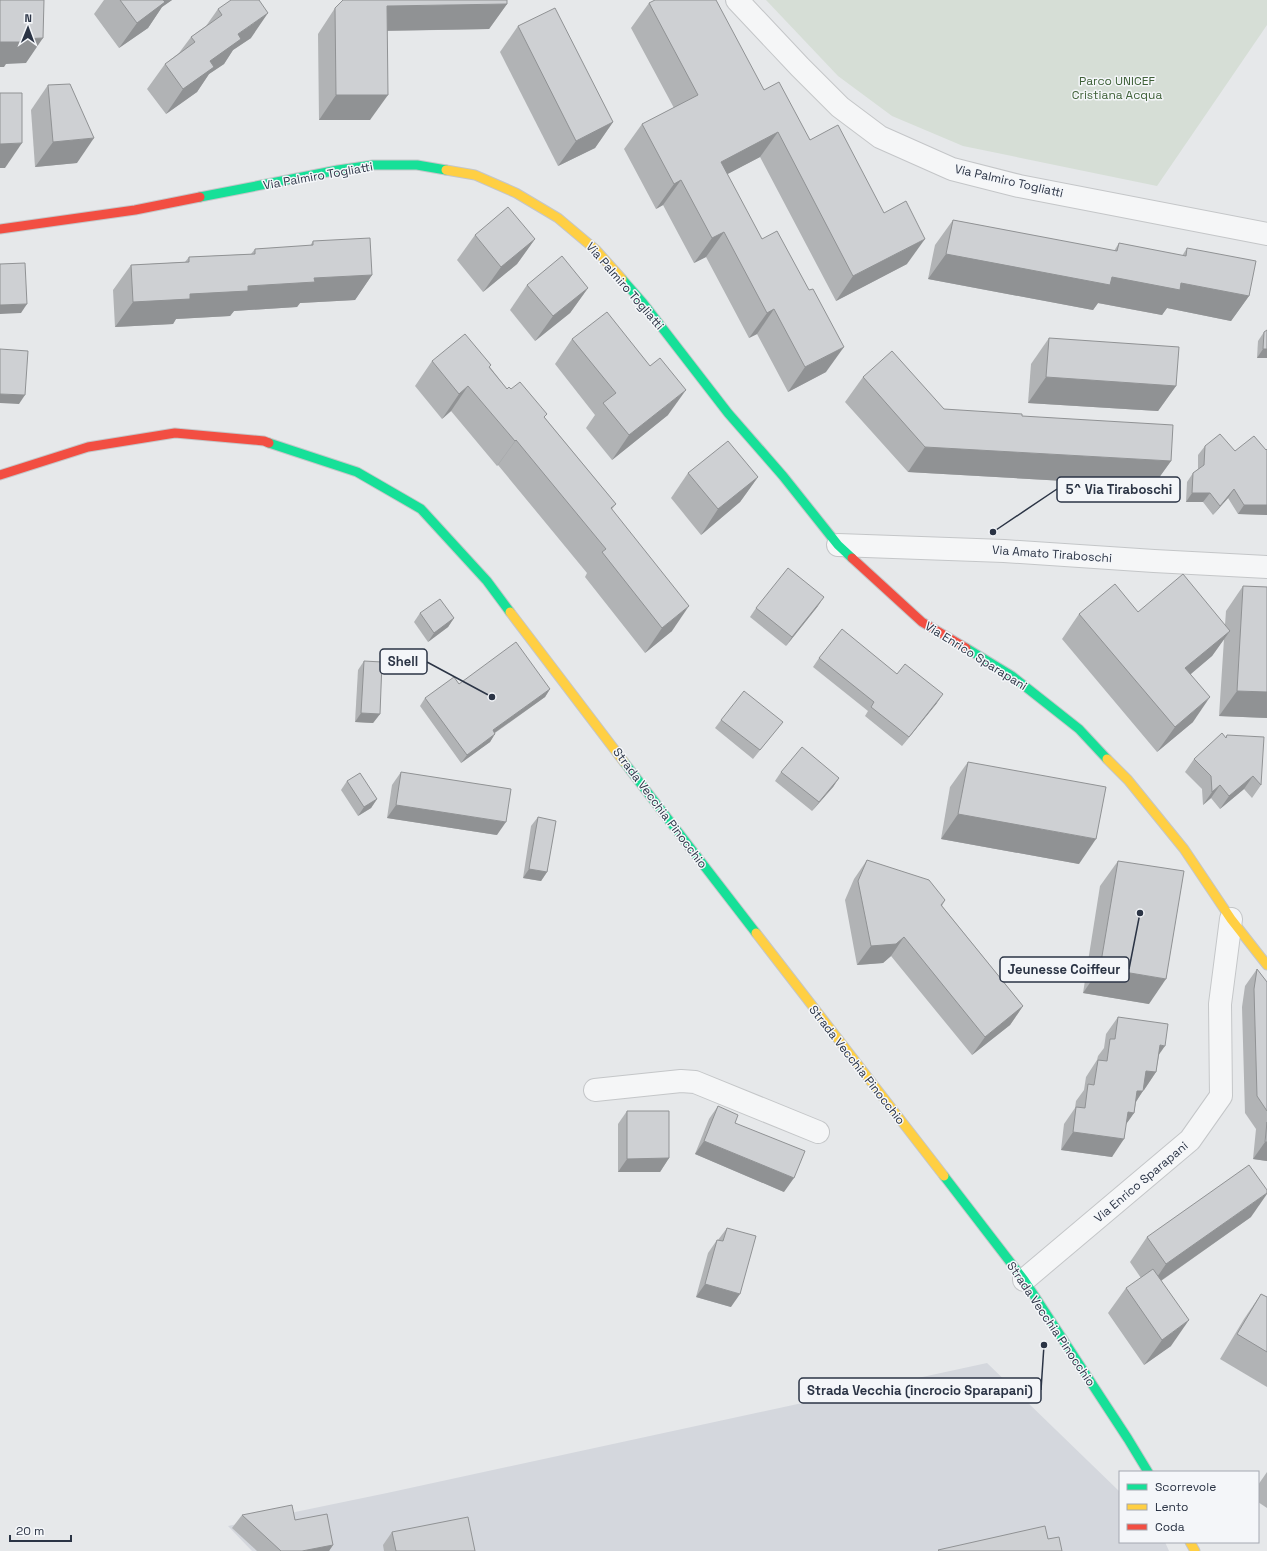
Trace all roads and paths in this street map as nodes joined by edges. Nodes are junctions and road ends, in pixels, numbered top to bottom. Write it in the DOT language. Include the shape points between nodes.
graph roads {
  1 [pos="737,0"];
  2 [pos="0,229"];
  3 [pos="1267,234"];
  4 [pos="0,475"];
  5 [pos="838,545"];
  6 [pos="1267,567"];
  7 [pos="1231,919"];
  8 [pos="1267,965"];
  9 [pos="595,1090"];
  10 [pos="818,1132"];
  11 [pos="1024,1280"];
  12 [pos="1147,1471"];
  1 -- 3 [label="street, Via Palmiro Togliatti" via="840,107 880,137 952,169 1019,186"];
  2 -- 5 [label="street, Via Palmiro Togliatti" via="135,210 372,165 417,165 475,175 516,193 558,218 596,250 643,303 728,413"];
  4 -- 11 [label="street, Strada Vecchia Pinocchio" via="88,447 175,434 264,441 357,472 421,510 487,581 633,775"];
  5 -- 6 [label="street, Via Amato Tiraboschi" via="1004,551"];
  5 -- 7 [label="street, Via Enrico Sparapani" via="922,622 1012,676 1079,729 1128,780 1184,849"];
  7 -- 8 [label="street, Via Enrico Sparapani"];
  7 -- 11 [label="street, Via Enrico Sparapani" via="1220,1004 1221,1096 1190,1140"];
  9 -- 10 [label="street" via="681,1081 695,1082"];
  11 -- 12 [label="street, Strada Vecchia Pinocchio"];
}
